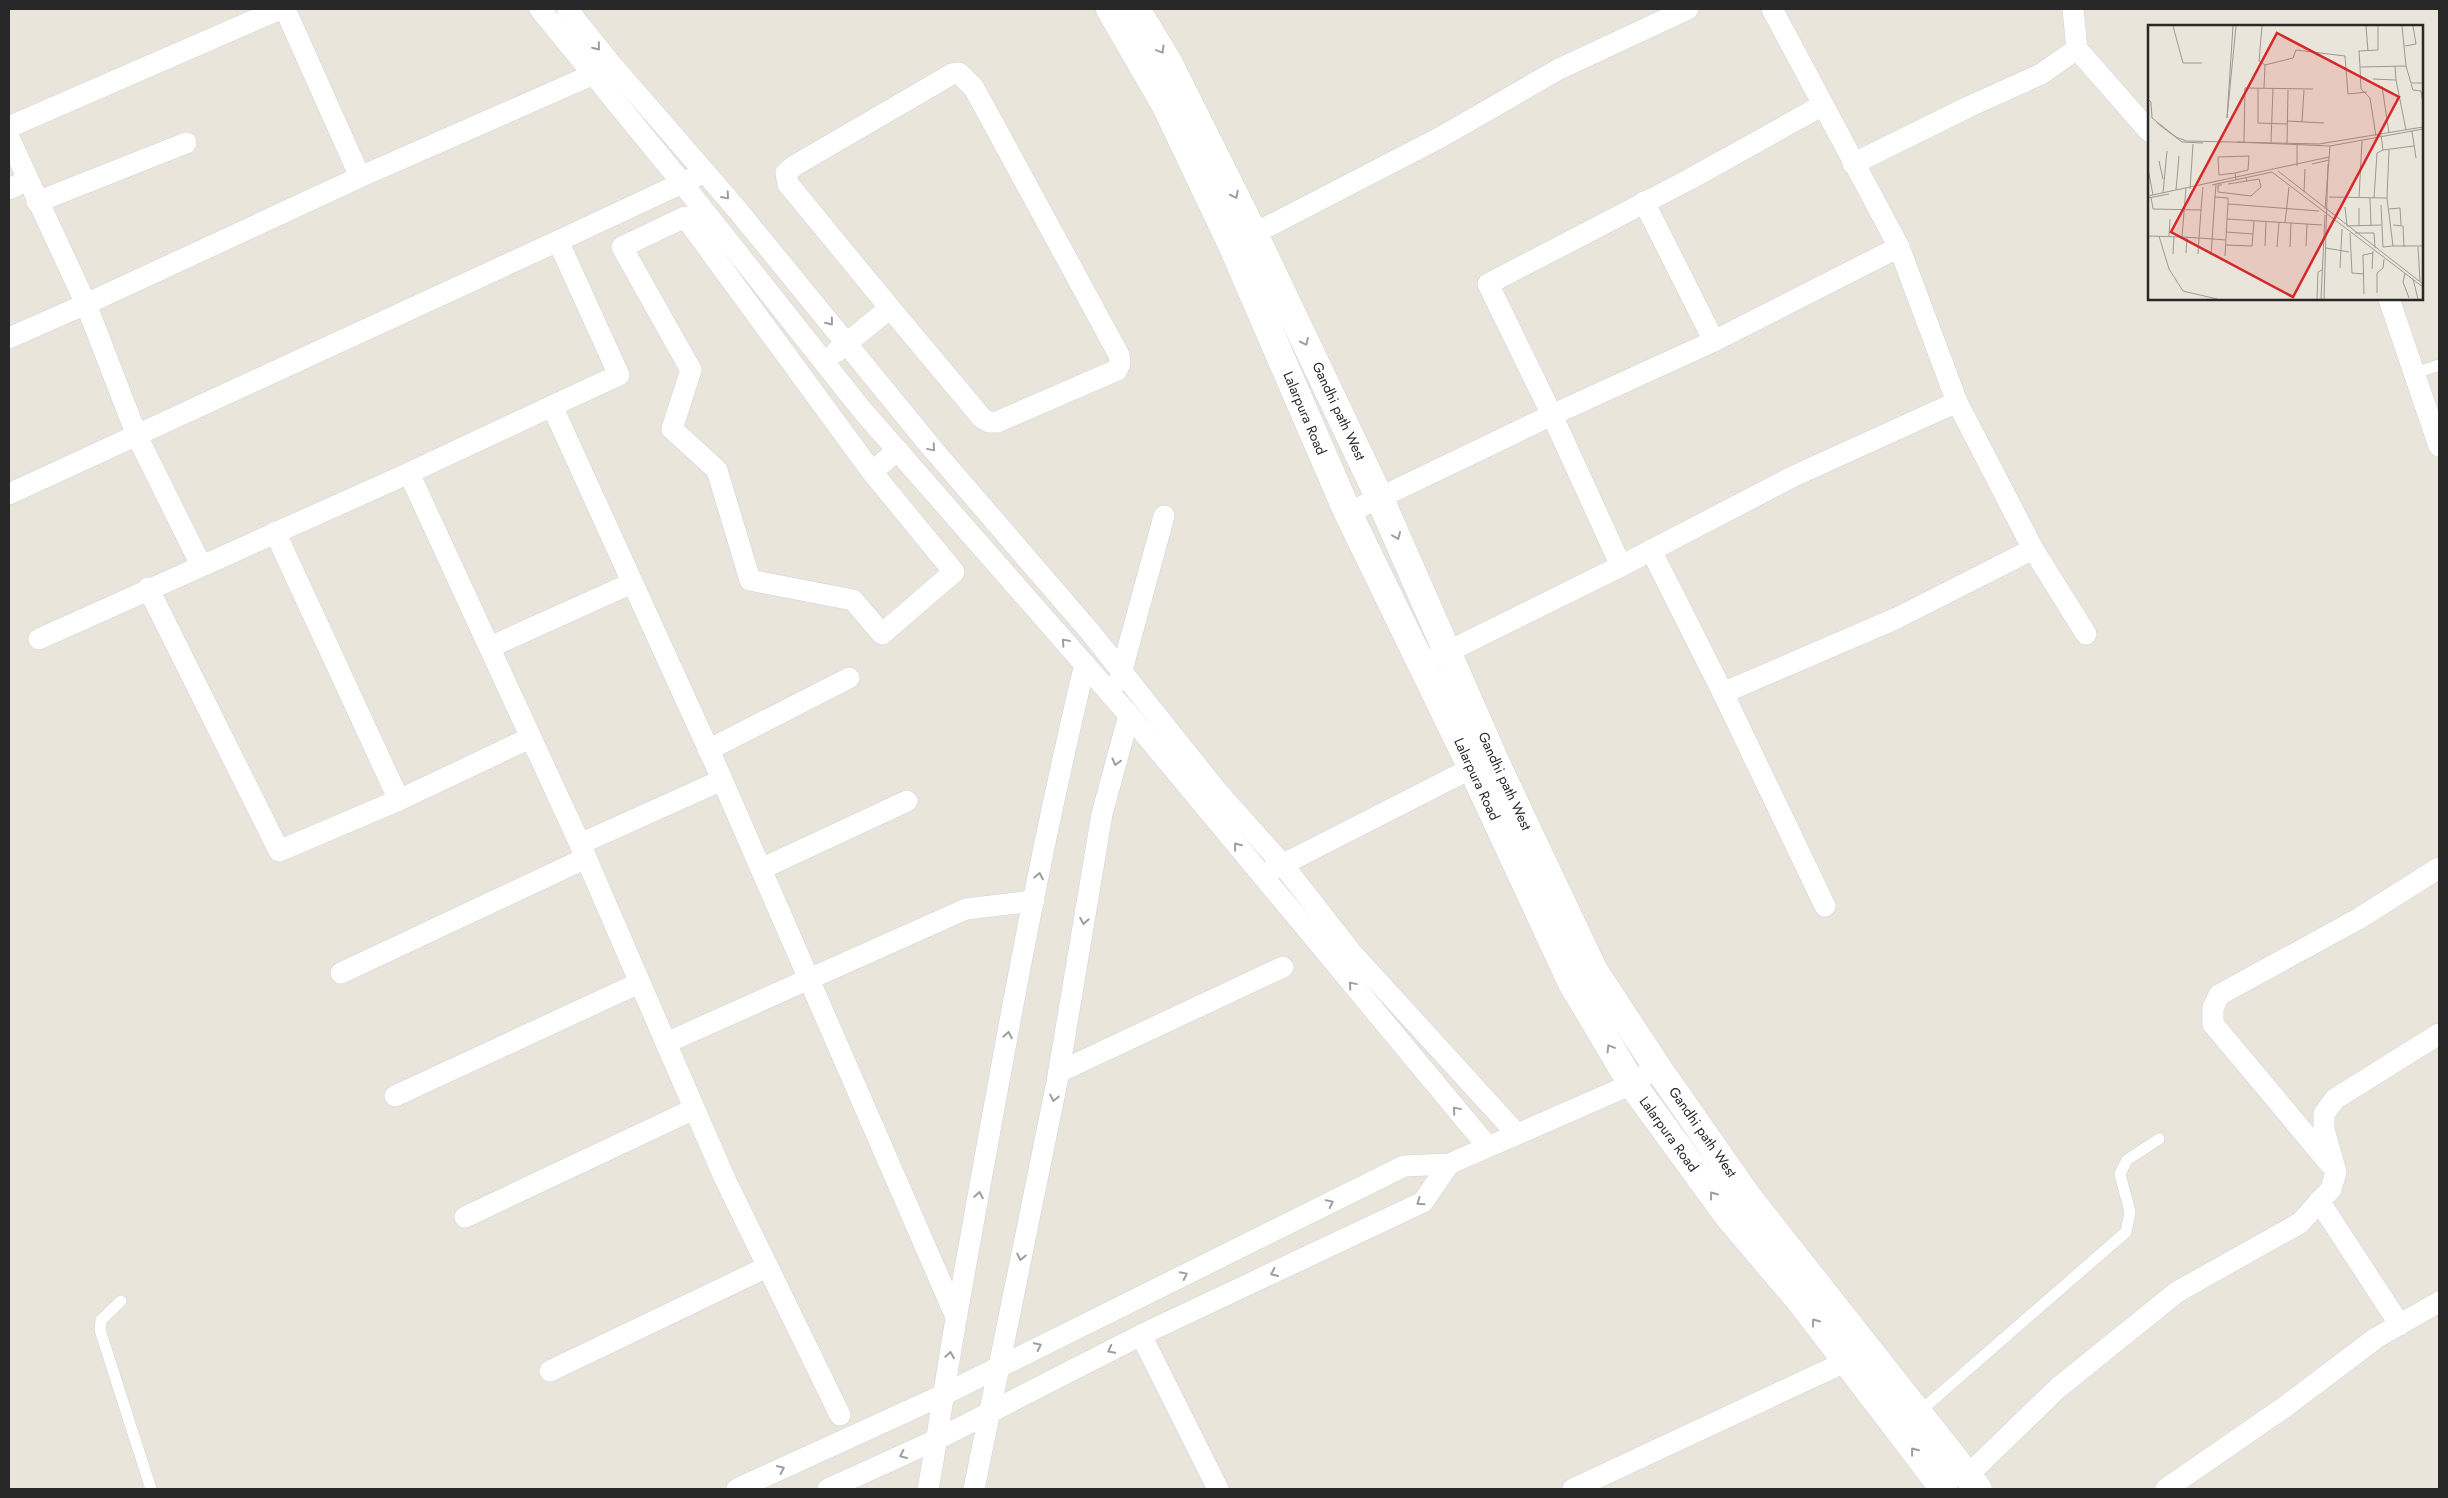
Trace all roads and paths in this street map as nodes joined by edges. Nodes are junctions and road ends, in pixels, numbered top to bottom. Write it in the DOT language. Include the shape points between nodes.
graph roads {
  1 [pos="280,9"];
  2 [pos="286,9"];
  3 [pos="540,9"];
  4 [pos="567,9"];
  5 [pos="1110,9"];
  6 [pos="1136,9"];
  7 [pos="1688,9"];
  8 [pos="1772,9"];
  9 [pos="2073,9"];
  10 [pos="2078,49"];
  11 [pos="594,74"];
  12 [pos="1823,105"];
  13 [pos="9,127"];
  14 [pos="2148,130"];
  15 [pos="9,138"];
  16 [pos="186,143"];
  17 [pos="1853,164"];
  18 [pos="705,172"];
  19 [pos="360,177"];
  20 [pos="28,180"];
  21 [pos="683,184"];
  22 [pos="9,189"];
  23 [pos="37,202"];
  24 [pos="1644,202"];
  25 [pos="1243,240"];
  26 [pos="558,241"];
  27 [pos="1899,247"];
  28 [pos="2389,300"];
  29 [pos="86,304"];
  30 [pos="890,308"];
  31 [pos="9,338"];
  32 [pos="1714,340"];
  33 [pos="847,343"];
  34 [pos="824,362"];
  35 [pos="2439,365"];
  36 [pos="2413,374"];
  37 [pos="1957,402"];
  38 [pos="552,406"];
  39 [pos="1552,414"];
  40 [pos="907,416"];
  41 [pos="136,436"];
  42 [pos="891,443"];
  43 [pos="2439,446"];
  44 [pos="872,472"];
  45 [pos="409,473"];
  46 [pos="9,494"];
  47 [pos="1380,499"];
  48 [pos="1348,513"];
  49 [pos="1164,516"];
  50 [pos="275,532"];
  51 [pos="1008,536"];
  52 [pos="2033,549"];
  53 [pos="1651,550"];
  54 [pos="989,555"];
  55 [pos="201,565"];
  56 [pos="1621,566"];
  57 [pos="632,583"];
  58 [pos="148,588"];
  59 [pos="2086,634"];
  60 [pos="39,639"];
  61 [pos="490,647"];
  62 [pos="1447,653"];
  63 [pos="1085,664"];
  64 [pos="1423,664"];
  65 [pos="1122,671"];
  66 [pos="849,678"];
  67 [pos="1723,693"];
  68 [pos="1115,698"];
  69 [pos="1129,715"];
  70 [pos="530,738"];
  71 [pos="708,750"];
  72 [pos="1472,768"];
  73 [pos="722,780"];
  74 [pos="399,800"];
  75 [pos="907,801"];
  76 [pos="583,851"];
  77 [pos="1283,865"];
  78 [pos="2439,868"];
  79 [pos="761,869"];
  80 [pos="1261,875"];
  81 [pos="1034,901"];
  82 [pos="1825,906"];
  83 [pos="1283,967"];
  84 [pos="342,973"];
  85 [pos="808,979"];
  86 [pos="639,983"];
  87 [pos="2439,1034"];
  88 [pos="666,1043"];
  89 [pos="1657,1067"];
  90 [pos="1059,1072"];
  91 [pos="1632,1084"];
  92 [pos="396,1096"];
  93 [pos="694,1109"];
  94 [pos="1517,1134"];
  95 [pos="2159,1139"];
  96 [pos="1488,1147"];
  97 [pos="1449,1164"];
  98 [pos="2336,1172"];
  99 [pos="2319,1201"];
  100 [pos="465,1217"];
  101 [pos="768,1267"];
  102 [pos="121,1301"];
  103 [pos="2439,1302"];
  104 [pos="956,1317"];
  105 [pos="2400,1325"];
  106 [pos="1141,1335"];
  107 [pos="1845,1362"];
  108 [pos="999,1366"];
  109 [pos="550,1371"];
  110 [pos="944,1394"];
  111 [pos="989,1412"];
  112 [pos="1918,1413"];
  113 [pos="840,1415"];
  114 [pos="938,1439"];
  115 [pos="1973,1482"];
  116 [pos="152,1489"];
  117 [pos="737,1489"];
  118 [pos="828,1489"];
  119 [pos="928,1489"];
  120 [pos="974,1489"];
  121 [pos="1218,1489"];
  122 [pos="1573,1489"];
  123 [pos="1944,1489"];
  124 [pos="2166,1489"];
  1 -- 13 [label="street"];
  2 -- 19 [label="street"];
  3 -- 11 [label="street"];
  4 -- 18 [label="street, one-way"];
  5 -- 25 [label="street, Lalarpura Road"];
  6 -- 25 [label="street, Gandhi path West, one-way" via="1168,62"];
  7 -- 25 [label="street" via="1559,69 1441,136"];
  8 -- 12 [label="street"];
  9 -- 10 [label="street"];
  10 -- 14 [label="street"];
  10 -- 17 [label="street" via="2041,74"];
  11 -- 19 [label="street"];
  11 -- 21 [label="street"];
  12 -- 17 [label="street"];
  12 -- 24 [label="street"];
  15 -- 20 [label="street"];
  16 -- 23 [label="street"];
  17 -- 27 [label="street"];
  18 -- 21 [label="street"];
  18 -- 33 [label="street, one-way"];
  19 -- 29 [label="street"];
  20 -- 22 [label="street"];
  20 -- 23 [label="street"];
  21 -- 26 [label="street"];
  21 -- 34 [label="street"];
  23 -- 29 [label="street"];
  24 -- 32 [label="street"];
  24 -- 39 [label="street" via="1488,284"];
  25 -- 47 [label="street, Gandhi path West, one-way"];
  25 -- 48 [label="street, Lalarpura Road"];
  26 -- 38 [label="street" via="619,375"];
  26 -- 41 [label="street"];
  27 -- 32 [label="street"];
  27 -- 37 [label="street"];
  28 -- 36 [label="street"];
  29 -- 31 [label="street"];
  29 -- 41 [label="street"];
  30 -- 30 [label="street" via="788,184 786,173 952,74 959,74 974,88 1120,362 1117,370 1082,387 997,422 989,422 982,418"];
  30 -- 33 [label="street"];
  32 -- 39 [label="street"];
  33 -- 34 [label="street"];
  33 -- 40 [label="street"];
  34 -- 42 [label="street"];
  35 -- 36 [label="lane"];
  36 -- 43 [label="street"];
  37 -- 52 [label="street"];
  37 -- 53 [label="street" via="1794,476"];
  38 -- 45 [label="street"];
  38 -- 57 [label="street"];
  39 -- 47 [label="street"];
  39 -- 56 [label="street"];
  40 -- 42 [label="street"];
  40 -- 51 [label="street, one-way"];
  41 -- 46 [label="street"];
  41 -- 55 [label="street"];
  42 -- 44 [label="street"];
  42 -- 54 [label="street"];
  44 -- 44 [label="street" via="954,572 882,634 853,600 750,580 717,470 672,429 691,370 622,247 685,217"];
  45 -- 50 [label="street"];
  45 -- 61 [label="street"];
  47 -- 48 [label="street"];
  47 -- 62 [label="street, Gandhi path West, one-way"];
  48 -- 64 [label="street, Lalarpura Road"];
  49 -- 65 [label="street"];
  50 -- 55 [label="street"];
  50 -- 74 [label="street"];
  51 -- 54 [label="street"];
  51 -- 65 [label="street"];
  52 -- 59 [label="street"];
  52 -- 67 [label="street" via="1897,618"];
  53 -- 56 [label="street"];
  53 -- 67 [label="street"];
  63 -- 54 [label="street, one-way"];
  55 -- 58 [label="street"];
  56 -- 62 [label="street"];
  57 -- 61 [label="street"];
  57 -- 71 [label="street"];
  58 -- 60 [label="street"];
  58 -- 74 [label="street" via="279,851"];
  61 -- 70 [label="street"];
  62 -- 64 [label="street"];
  62 -- 89 [label="street, Gandhi path West" via="1594,972"];
  63 -- 68 [label="street"];
  81 -- 63 [label="street, one-way"];
  64 -- 72 [label="street, Lalarpura Road"];
  65 -- 68 [label="street"];
  65 -- 77 [label="street" via="1217,792"];
  66 -- 71 [label="street"];
  67 -- 82 [label="street"];
  68 -- 69 [label="street"];
  80 -- 69 [label="street, one-way"];
  69 -- 90 [label="street, one-way" via="1102,814"];
  70 -- 74 [label="street"];
  70 -- 76 [label="street"];
  71 -- 73 [label="street"];
  72 -- 77 [label="street"];
  91 -- 72 [label="street, Lalarpura Road, one-way" via="1572,983"];
  73 -- 76 [label="street"];
  73 -- 79 [label="street"];
  75 -- 79 [label="street"];
  76 -- 84 [label="street"];
  76 -- 86 [label="street"];
  77 -- 80 [label="street"];
  77 -- 94 [label="street" via="1351,952"];
  78 -- 98 [label="street" via="2358,919 2219,995 2213,1008 2213,1024"];
  79 -- 85 [label="street"];
  96 -- 80 [label="street, one-way"];
  81 -- 85 [label="street" via="966,909"];
  104 -- 81 [label="street, one-way"];
  83 -- 90 [label="street"];
  85 -- 88 [label="street"];
  85 -- 104 [label="street"];
  86 -- 88 [label="street"];
  86 -- 92 [label="street"];
  87 -- 98 [label="street" via="2335,1099 2324,1114 2324,1130"];
  88 -- 93 [label="street"];
  89 -- 91 [label="street"];
  89 -- 112 [label="street, Gandhi path West" via="1747,1196"];
  90 -- 108 [label="street, one-way"];
  91 -- 94 [label="street"];
  107 -- 91 [label="street, Lalarpura Road, one-way" via="1802,1303 1729,1217"];
  93 -- 100 [label="street"];
  93 -- 101 [label="street"];
  94 -- 96 [label="street"];
  95 -- 112 [label="lane" via="2127,1160 2120,1174 2130,1212 2126,1232"];
  96 -- 97 [label="street"];
  97 -- 106 [label="street, one-way" via="1423,1202"];
  108 -- 97 [label="street, one-way" via="1404,1166"];
  98 -- 99 [label="street" via="2332,1189"];
  99 -- 105 [label="street"];
  99 -- 115 [label="street" via="2300,1223 2177,1292 2058,1388"];
  101 -- 109 [label="street"];
  101 -- 113 [label="street"];
  102 -- 116 [label="lane" via="101,1320 100,1330"];
  103 -- 105 [label="street"];
  110 -- 104 [label="street, one-way"];
  105 -- 124 [label="street" via="2376,1338 2286,1406"];
  106 -- 111 [label="street, one-way"];
  106 -- 121 [label="street"];
  107 -- 122 [label="street"];
  123 -- 107 [label="street, Lalarpura Road, one-way"];
  108 -- 110 [label="street"];
  108 -- 111 [label="street"];
  110 -- 114 [label="street"];
  117 -- 110 [label="street, one-way"];
  111 -- 114 [label="street"];
  111 -- 120 [label="street"];
  112 -- 115 [label="street, Gandhi path West"];
  114 -- 118 [label="street, one-way"];
  114 -- 119 [label="street"];
}
